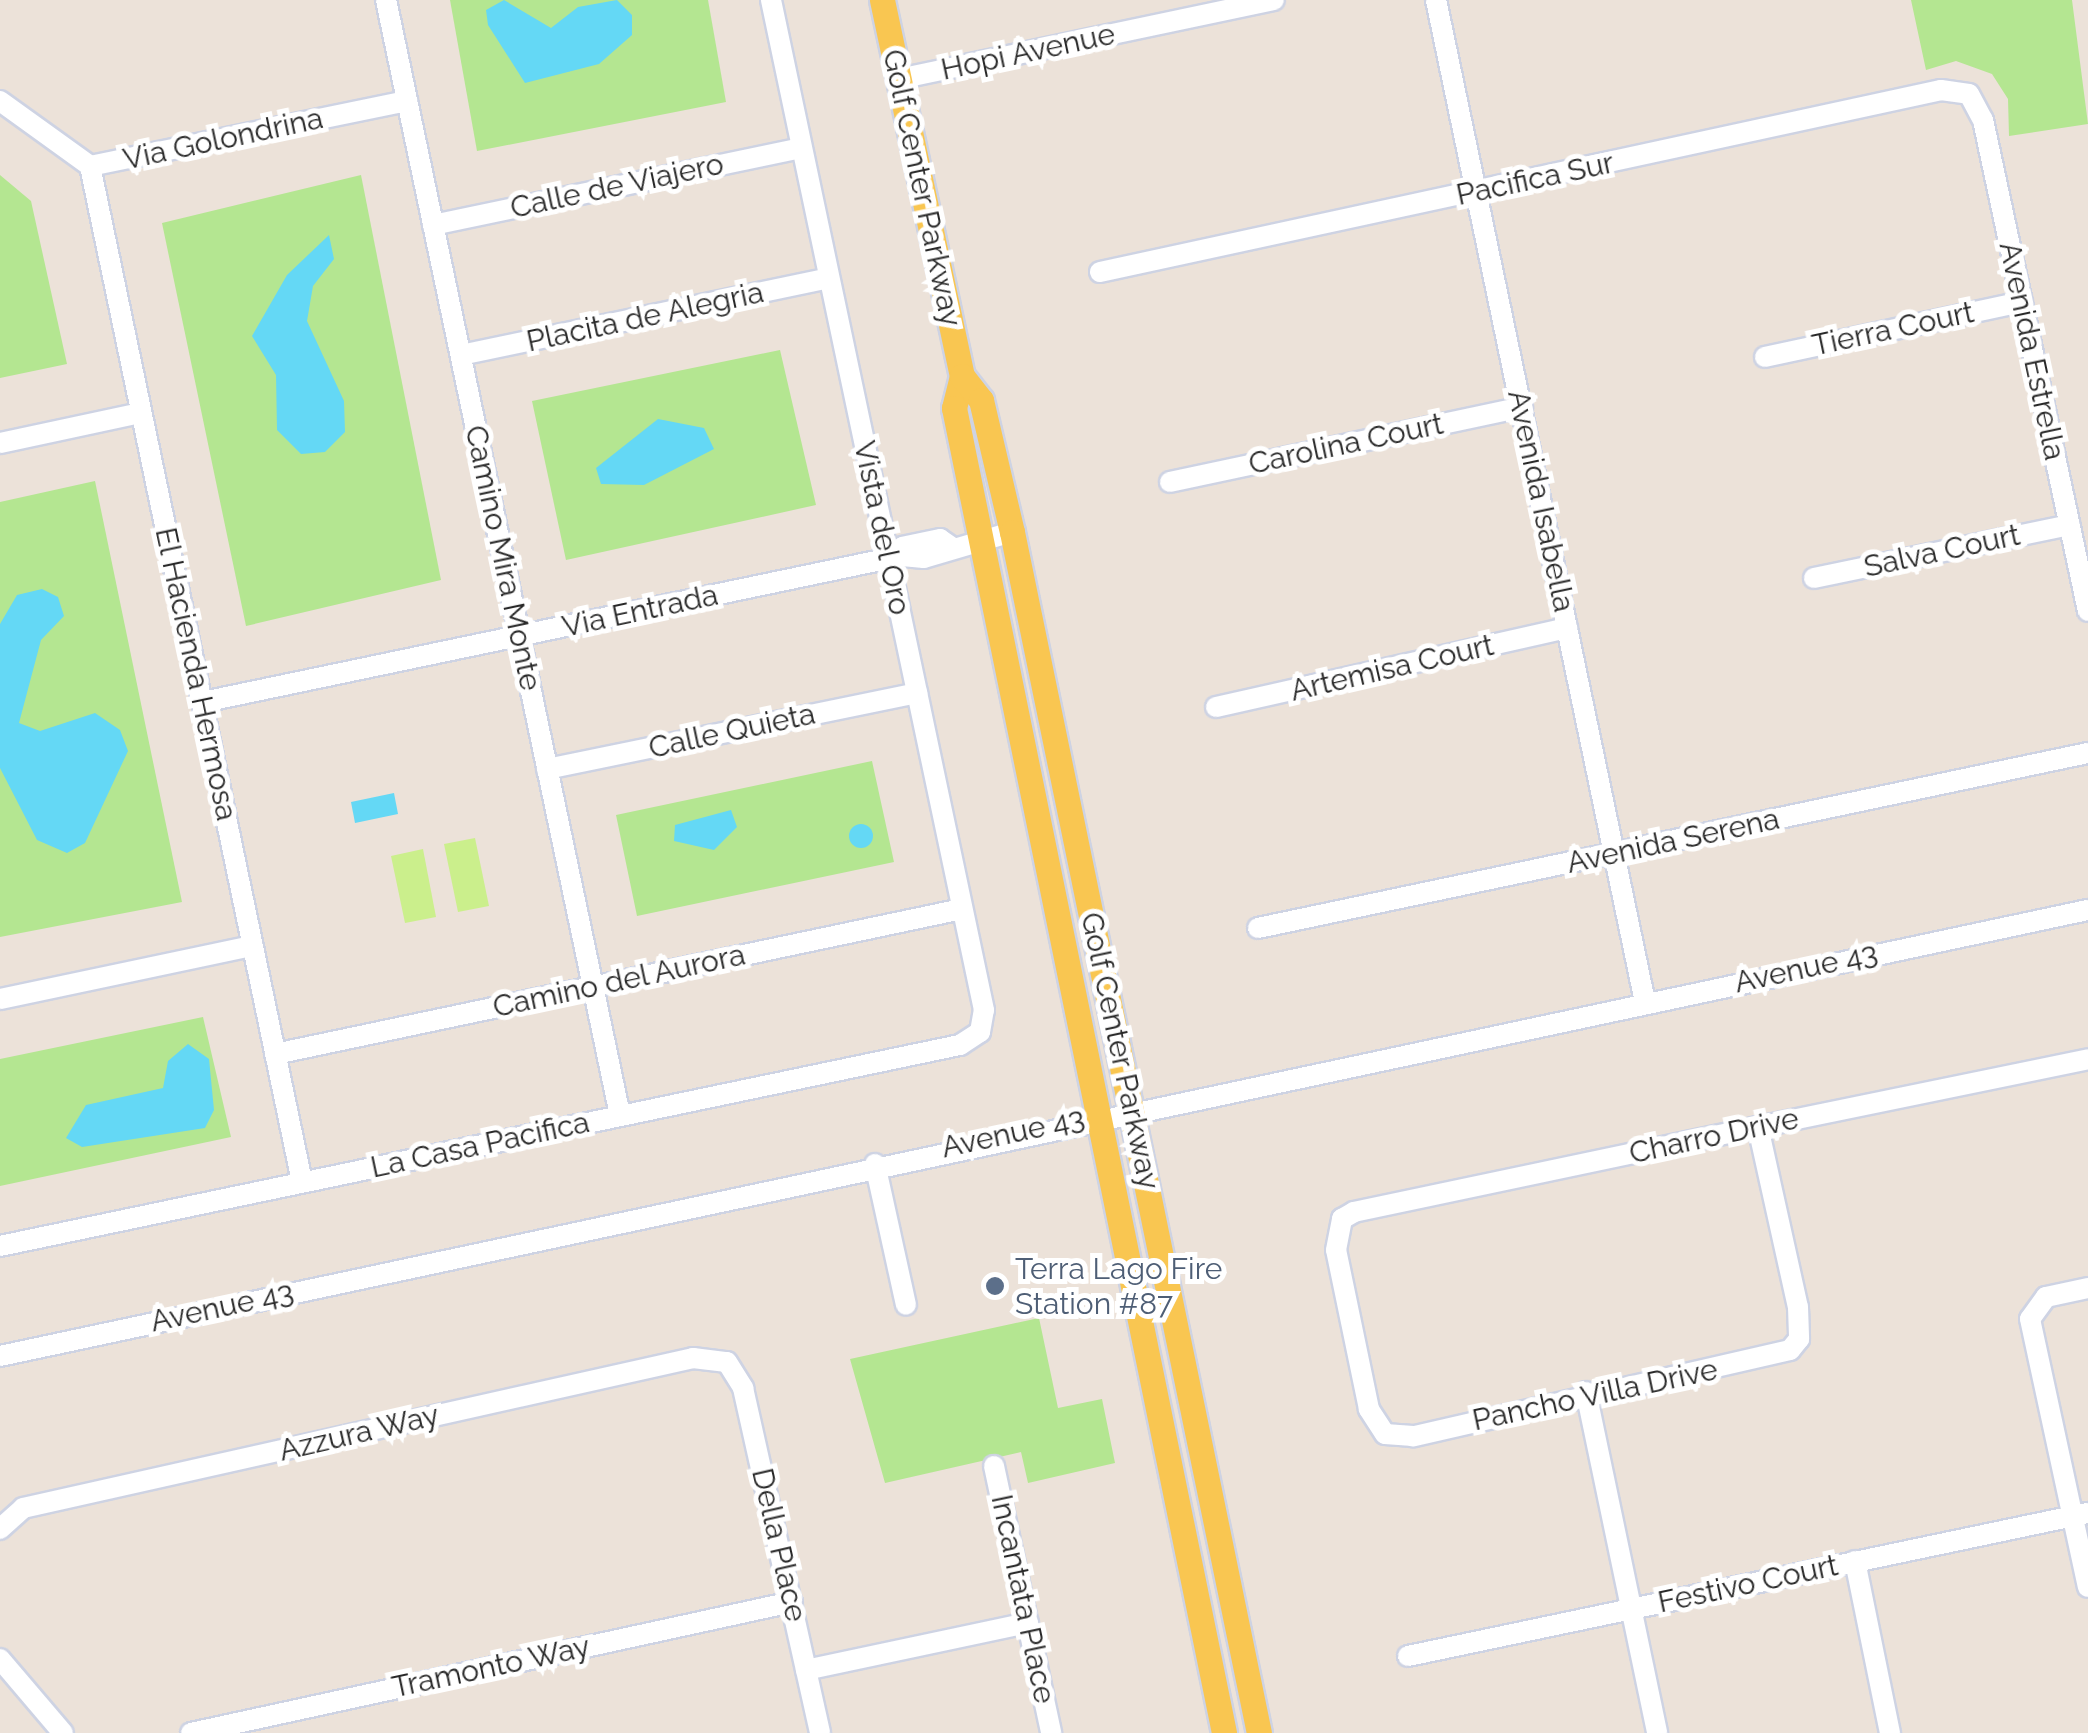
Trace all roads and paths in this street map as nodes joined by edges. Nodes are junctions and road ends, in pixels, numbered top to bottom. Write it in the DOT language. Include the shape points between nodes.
graph roads {
  1 [pos="386,0"];
  2 [pos="771,0"];
  3 [pos="882,0"];
  4 [pos="1274,0"];
  5 [pos="1436,0"];
  6 [pos="899,79"];
  7 [pos="1969,94"];
  8 [pos="0,101"];
  9 [pos="407,101"];
  10 [pos="802,148"];
  11 [pos="90,166"];
  12 [pos="1477,192"];
  13 [pos="433,224"];
  14 [pos="1100,272"];
  15 [pos="828,278"];
  16 [pos="2022,302"];
  17 [pos="461,355"];
  18 [pos="1765,357"];
  19 [pos="962,376"];
  20 [pos="1522,407"];
  21 [pos="140,413"];
  22 [pos="0,442"];
  23 [pos="1170,482"];
  24 [pos="2070,525"];
  25 [pos="1012,532"];
  26 [pos="982,539"];
  27 [pos="895,558"];
  28 [pos="1814,578"];
  29 [pos="2088,611"];
  30 [pos="1568,628"];
  31 [pos="519,636"];
  32 [pos="917,693"];
  33 [pos="203,702"];
  34 [pos="1216,707"];
  35 [pos="2088,753"];
  36 [pos="547,769"];
  37 [pos="1614,853"];
  38 [pos="962,909"];
  39 [pos="2088,910"];
  40 [pos="1258,928"];
  41 [pos="252,946"];
  42 [pos="593,987"];
  43 [pos="0,999"];
  44 [pos="1645,1002"];
  45 [pos="960,1046"];
  46 [pos="275,1054"];
  47 [pos="2088,1059"];
  48 [pos="1132,1108"];
  49 [pos="620,1115"];
  50 [pos="1100,1115"];
  51 [pos="1758,1127"];
  52 [pos="876,1164"];
  53 [pos="302,1182"];
  54 [pos="0,1246"];
  55 [pos="2088,1288"];
  56 [pos="906,1304"];
  57 [pos="0,1356"];
  58 [pos="727,1362"];
  59 [pos="1586,1392"];
  60 [pos="1385,1434"];
  61 [pos="994,1466"];
  62 [pos="2081,1514"];
  63 [pos="0,1528"];
  64 [pos="1855,1562"];
  65 [pos="2088,1587"];
  66 [pos="792,1602"];
  67 [pos="1631,1609"];
  68 [pos="1028,1623"];
  69 [pos="1408,1656"];
  70 [pos="0,1658"];
  71 [pos="806,1670"];
  72 [pos="63,1733"];
  73 [pos="191,1733"];
  74 [pos="820,1733"];
  75 [pos="1051,1733"];
  76 [pos="1224,1733"];
  77 [pos="1259,1733"];
  78 [pos="1657,1733"];
  79 [pos="1890,1733"];
  1 -- 9 [label="street, Camino Mira Monte"];
  2 -- 10 [label="street, Vista del Oro"];
  3 -- 6 [label="main road, Golf Center Parkway"];
  4 -- 6 [label="street, Hopi Avenue"];
  5 -- 12 [label="street, Avenida Isabella"];
  6 -- 19 [label="main road, Golf Center Parkway"];
  7 -- 12 [label="street, Pacifica Sur" via="1941,90"];
  7 -- 16 [label="street, Avenida Estrella" via="1983,120"];
  8 -- 11 [label="street, Via Golondrina"];
  9 -- 11 [label="street, Via Golondrina"];
  9 -- 13 [label="street, Camino Mira Monte"];
  10 -- 13 [label="street, Calle de Viajero"];
  10 -- 15 [label="street, Vista del Oro"];
  11 -- 21 [label="street, El Hacienda Hermosa"];
  12 -- 14 [label="street, Pacifica Sur"];
  12 -- 20 [label="street, Avenida Isabella"];
  13 -- 17 [label="street, Camino Mira Monte"];
  15 -- 17 [label="street, Placita de Alegria"];
  15 -- 27 [label="street, Vista del Oro"];
  16 -- 18 [label="street, Tierra Court"];
  16 -- 24 [label="street, Avenida Estrella"];
  17 -- 31 [label="street, Camino Mira Monte"];
  19 -- 25 [label="main road, Golf Center Parkway" via="981,400"];
  19 -- 26 [label="main road, Golf Center Parkway" via="954,408"];
  20 -- 23 [label="street, Carolina Court"];
  20 -- 30 [label="street, Avenida Isabella"];
  21 -- 22 [label="street"];
  21 -- 33 [label="street, El Hacienda Hermosa"];
  24 -- 28 [label="street, Salva Court"];
  24 -- 29 [label="street, Avenida Estrella"];
  25 -- 26 [label="street, Via Entrada"];
  25 -- 48 [label="main road, Golf Center Parkway"];
  26 -- 27 [label="street, Via Entrada" via="903,547"];
  26 -- 50 [label="main road, Golf Center Parkway"];
  27 -- 31 [label="street, Via Entrada"];
  27 -- 32 [label="street, Vista del Oro"];
  30 -- 34 [label="street, Artemisa Court"];
  30 -- 37 [label="street, Avenida Isabella"];
  31 -- 33 [label="street, Via Entrada"];
  31 -- 36 [label="street, Camino Mira Monte"];
  32 -- 36 [label="street, Calle Quieta"];
  32 -- 38 [label="street, Vista del Oro"];
  33 -- 41 [label="street, El Hacienda Hermosa"];
  35 -- 37 [label="street, Avenida Serena"];
  36 -- 42 [label="street, Camino Mira Monte"];
  37 -- 40 [label="street, Avenida Serena"];
  37 -- 44 [label="street, Avenida Isabella"];
  38 -- 42 [label="street, Camino del Aurora"];
  38 -- 45 [label="street, Vista del Oro" via="984,1010 980,1032"];
  39 -- 44 [label="street, Avenue 43"];
  41 -- 43 [label="street"];
  41 -- 46 [label="street, El Hacienda Hermosa"];
  42 -- 46 [label="street, Camino del Aurora"];
  42 -- 49 [label="street, Camino Mira Monte"];
  44 -- 48 [label="street, Avenue 43"];
  45 -- 49 [label="street, La Casa Pacifica"];
  46 -- 53 [label="street, El Hacienda Hermosa"];
  47 -- 51 [label="street, Charro Drive"];
  48 -- 50 [label="street, Avenue 43"];
  48 -- 77 [label="main road, Golf Center Parkway"];
  49 -- 53 [label="street, La Casa Pacifica"];
  50 -- 52 [label="street, Avenue 43"];
  50 -- 76 [label="main road, Golf Center Parkway"];
  51 -- 59 [label="street, Pancho Villa Drive" via="1799,1339 1780,1357"];
  51 -- 60 [label="street, Charro Drive" via="1342,1219 1336,1250 1369,1408"];
  52 -- 56 [label="street"];
  52 -- 57 [label="street, Avenue 43"];
  53 -- 54 [label="street, La Casa Pacifica"];
  55 -- 62 [label="street" via="2034,1304 2032,1340"];
  58 -- 63 [label="street, Azzura Way" via="693,1358 22,1508"];
  58 -- 66 [label="street, Della Place" via="743,1388"];
  59 -- 60 [label="street, Pancho Villa Drive" via="1412,1436"];
  59 -- 67 [label="street"];
  61 -- 68 [label="street, Incantata Place"];
  62 -- 64 [label="street, Festivo Court"];
  62 -- 65 [label="street"];
  64 -- 67 [label="street, Festivo Court"];
  64 -- 79 [label="street"];
  66 -- 71 [label="street, Della Place"];
  66 -- 73 [label="street, Tramonto Way"];
  67 -- 69 [label="street, Festivo Court"];
  67 -- 78 [label="street"];
  68 -- 71 [label="street"];
  68 -- 75 [label="street, Incantata Place"];
  70 -- 72 [label="street"];
  71 -- 74 [label="street, Della Place"];
}
